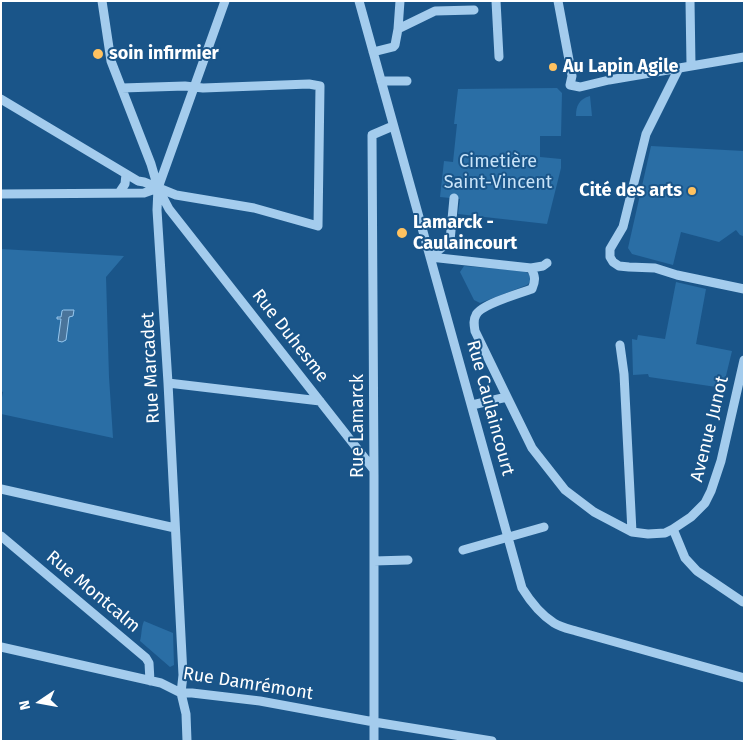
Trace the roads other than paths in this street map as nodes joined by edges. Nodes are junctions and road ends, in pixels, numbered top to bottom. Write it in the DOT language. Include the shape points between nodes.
graph roads {
  1 [pos="102,1"];
  2 [pos="225,1"];
  3 [pos="359,1"];
  4 [pos="400,1"];
  5 [pos="496,1"];
  6 [pos="558,1"];
  7 [pos="690,1"];
  8 [pos="474,10"];
  9 [pos="398,29"];
  10 [pos="373,52"];
  11 [pos="499,57"];
  12 [pos="744,57"];
  13 [pos="691,65"];
  14 [pos="680,68"];
  15 [pos="381,81"];
  16 [pos="407,81"];
  17 [pos="194,87"];
  18 [pos="122,88"];
  19 [pos="1,99"];
  20 [pos="394,126"];
  21 [pos="126,174"];
  22 [pos="158,188"];
  23 [pos="119,193"];
  24 [pos="1,194"];
  25 [pos="454,198"];
  26 [pos="430,257"];
  27 [pos="547,263"];
  28 [pos="531,268"];
  29 [pos="744,289"];
  30 [pos="620,344"];
  31 [pos="744,360"];
  32 [pos="168,383"];
  33 [pos="506,397"];
  34 [pos="320,401"];
  35 [pos="472,405"];
  36 [pos="374,470"];
  37 [pos="1,489"];
  38 [pos="544,527"];
  39 [pos="175,528"];
  40 [pos="673,529"];
  41 [pos="632,532"];
  42 [pos="1,536"];
  43 [pos="508,537"];
  44 [pos="464,550"];
  45 [pos="374,560"];
  46 [pos="408,560"];
  47 [pos="743,602"];
  48 [pos="1,647"];
  49 [pos="744,678"];
  50 [pos="150,680"];
  51 [pos="181,693"];
  52 [pos="374,722"];
  53 [pos="187,741"];
  54 [pos="374,741"];
  55 [pos="492,741"];
  1 -- 18 [label="street, Rue Marcadet" via="111,61"];
  2 -- 17 [label="street"];
  3 -- 10 [label="street, Rue Caulaincourt"];
  4 -- 9 [label="street"];
  5 -- 11 [label="street"];
  6 -- 14 [label="street" via="572,76 570,86 580,87"];
  7 -- 13 [label="street"];
  8 -- 9 [label="street" via="435,11"];
  9 -- 10 [label="street" via="393,47"];
  10 -- 15 [label="street, Rue Caulaincourt"];
  12 -- 13 [label="street"];
  13 -- 14 [label="street"];
  14 -- 29 [label="street" via="646,134 623,227 609,252 615,264 655,268"];
  15 -- 16 [label="street"];
  15 -- 20 [label="street, Rue Caulaincourt"];
  17 -- 18 [label="street"];
  17 -- 22 [label="street"];
  17 -- 22 [label="street" via="320,86 318,226 254,208 176,195"];
  18 -- 22 [label="street, Rue Marcadet"];
  19 -- 21 [label="street"];
  20 -- 26 [label="street, Rue Caulaincourt"];
  20 -- 36 [label="street, Rue Lamarck" via="372,135"];
  21 -- 22 [label="street"];
  21 -- 23 [label="street" via="125,184"];
  22 -- 23 [label="street" via="144,193"];
  22 -- 32 [label="street, Rue Marcadet"];
  22 -- 34 [label="street, Rue Duhesme" via="169,209"];
  23 -- 24 [label="street"];
  25 -- 26 [label="street" via="450,241"];
  26 -- 28 [label="street"];
  26 -- 35 [label="street, Rue Caulaincourt"];
  27 -- 28 [label="street"];
  28 -- 33 [label="street, Avenue Junot" via="535,275 532,289 486,306 478,311 474,321 475,330"];
  30 -- 41 [label="street"];
  31 -- 40 [label="street, Avenue Junot" via="711,491 705,504"];
  32 -- 34 [label="street"];
  32 -- 39 [label="street, Rue Marcadet"];
  33 -- 35 [label="street"];
  33 -- 41 [label="street, Avenue Junot" via="532,448 565,490 594,512"];
  34 -- 36 [label="street, Rue Duhesme"];
  35 -- 43 [label="street, Rue Caulaincourt"];
  36 -- 45 [label="street, Rue Lamarck"];
  37 -- 39 [label="street"];
  38 -- 43 [label="street"];
  39 -- 51 [label="street, Rue Marcadet" via="184,675"];
  40 -- 41 [label="street, Avenue Junot" via="648,534"];
  40 -- 47 [label="street" via="685,558 697,571"];
  42 -- 50 [label="street, Rue Montcalm" via="146,658"];
  43 -- 44 [label="street"];
  43 -- 49 [label="street, Rue Caulaincourt" via="522,588 533,604 555,624"];
  45 -- 46 [label="street"];
  45 -- 52 [label="street, Rue Lamarck"];
  48 -- 50 [label="street, Rue Damrémont"];
  50 -- 51 [label="street, Rue Damrémont"];
  51 -- 52 [label="street, Rue Damrémont" via="260,701"];
  51 -- 53 [label="street, Rue Marcadet"];
  52 -- 54 [label="street, Rue Lamarck"];
  52 -- 55 [label="street, Rue Damrémont"];
}
